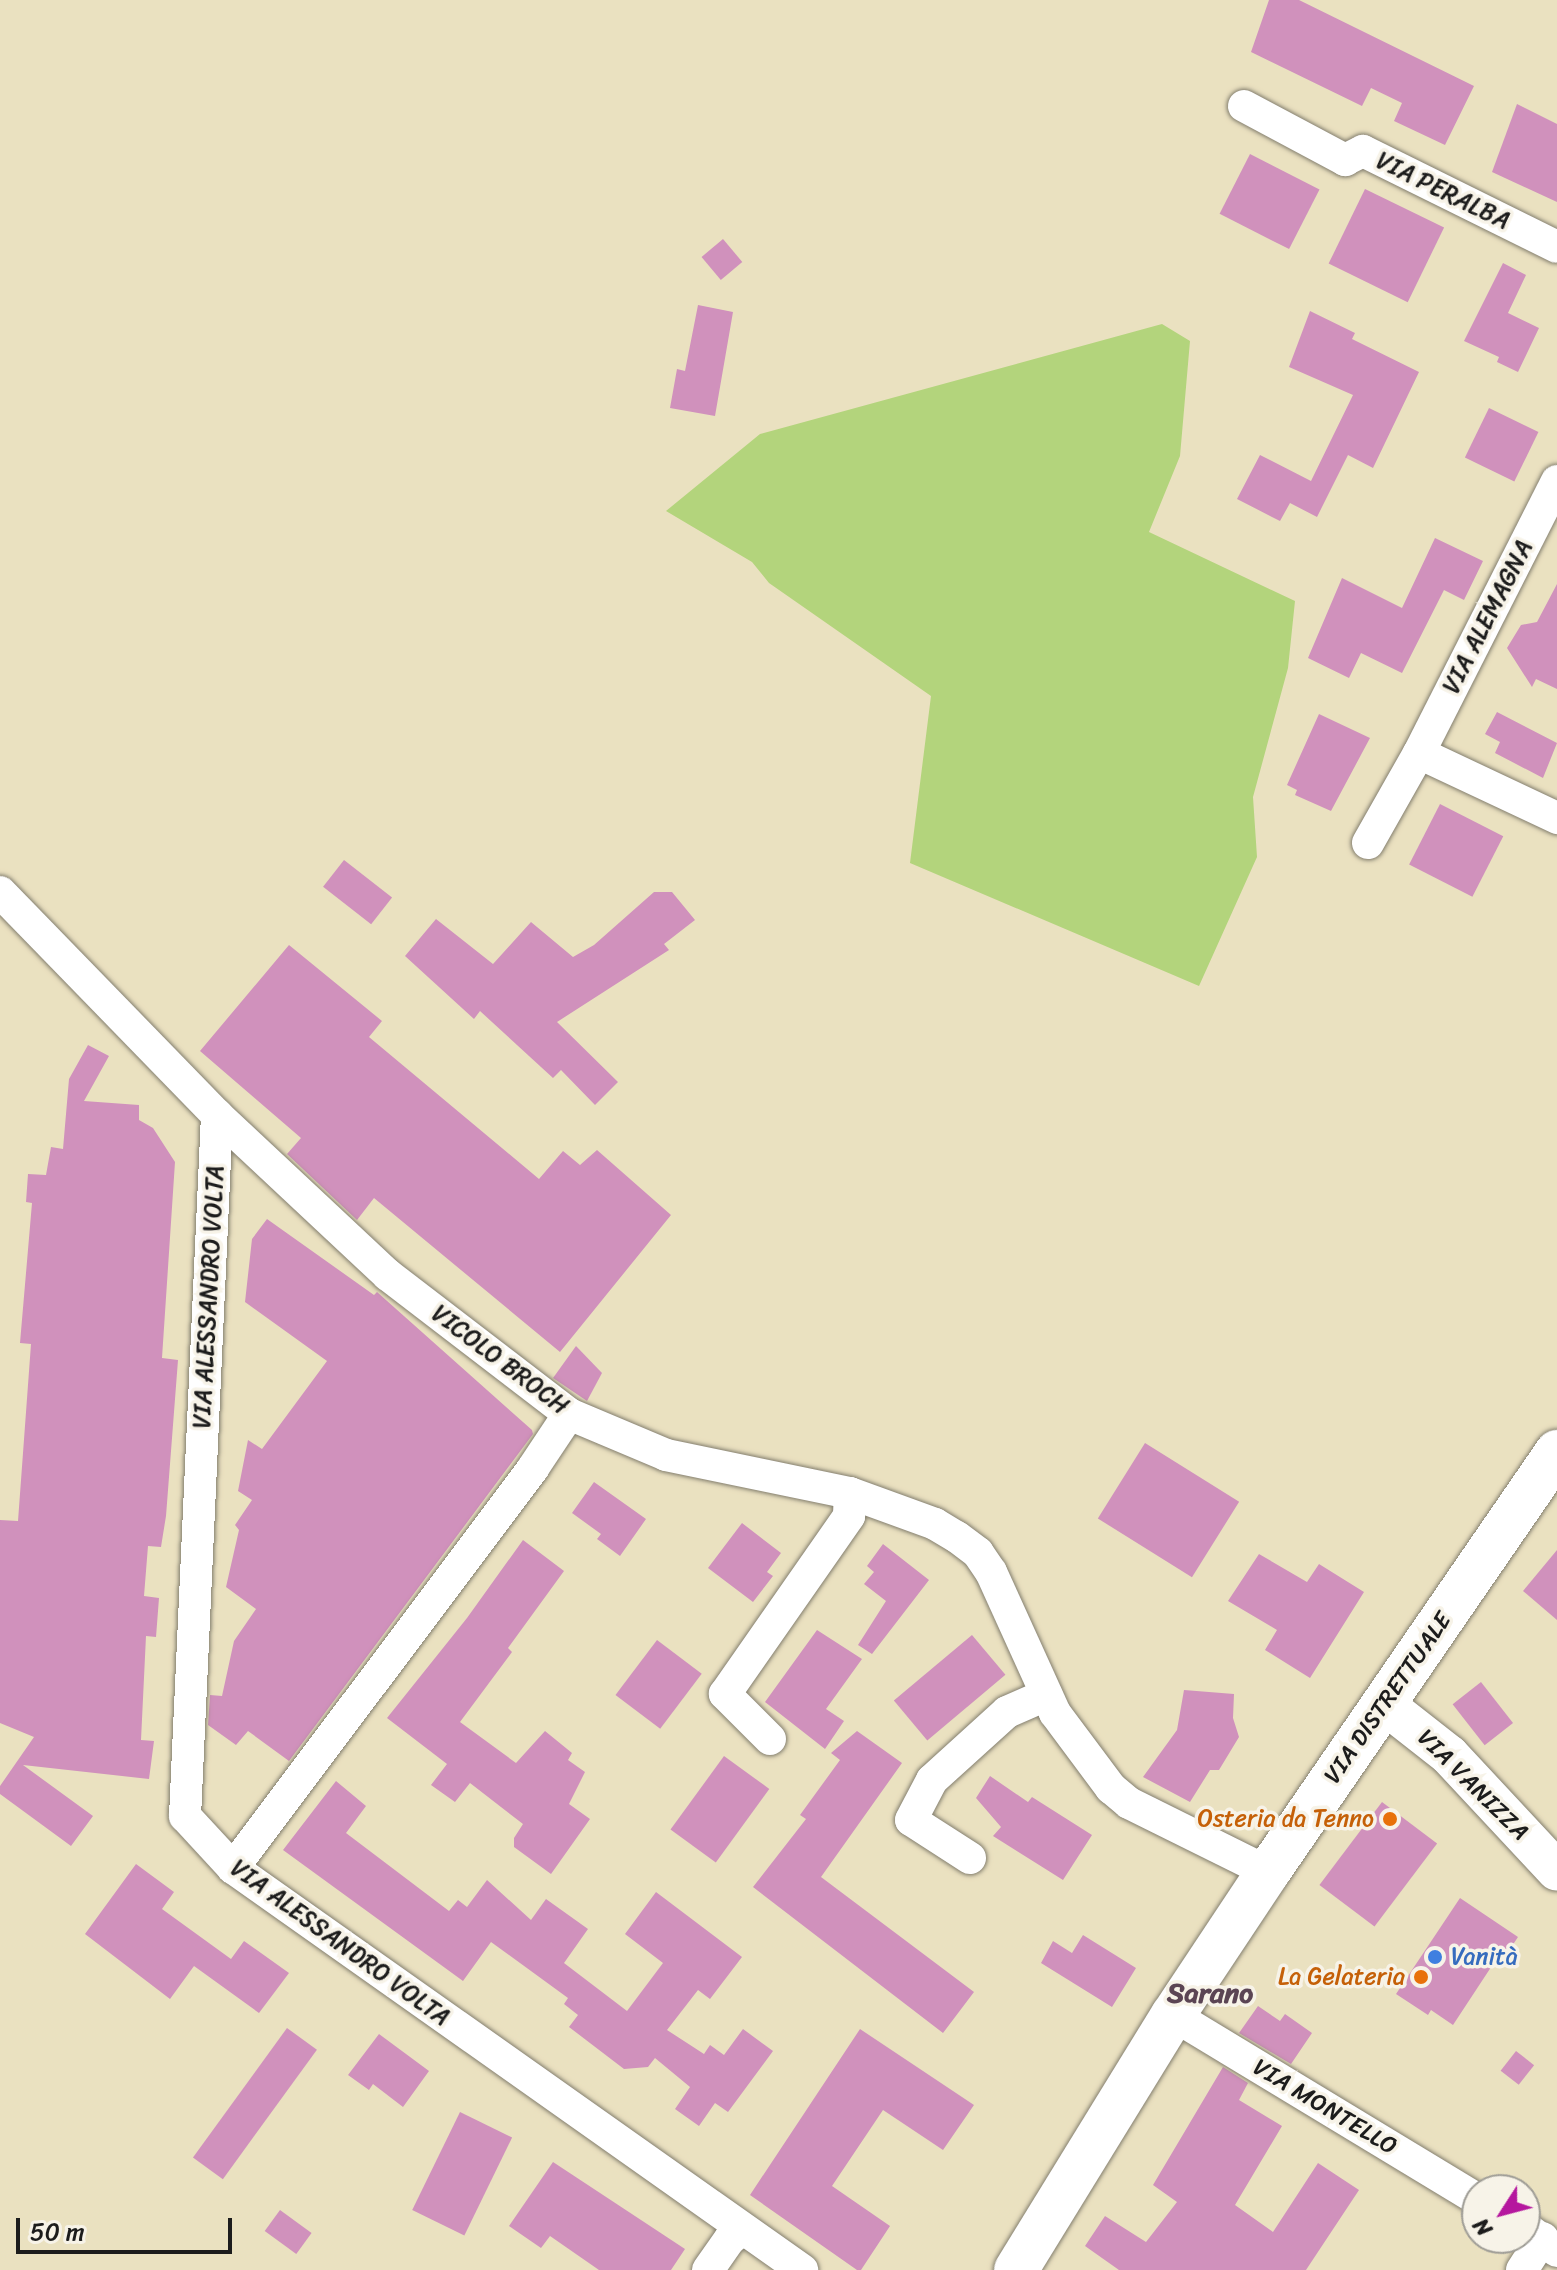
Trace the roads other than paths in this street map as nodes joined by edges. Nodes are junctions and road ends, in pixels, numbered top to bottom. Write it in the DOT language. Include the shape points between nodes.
graph roads {
  1 [pos="1244,106"];
  2 [pos="1557,247"];
  3 [pos="1557,481"];
  4 [pos="1419,753"];
  5 [pos="1557,818"];
  6 [pos="1368,843"];
  7 [pos="0,892"];
  8 [pos="217,1115"];
  9 [pos="569,1414"];
  10 [pos="1557,1452"];
  11 [pos="850,1493"];
  12 [pos="1046,1695"];
  13 [pos="1384,1704"];
  14 [pos="770,1739"];
  15 [pos="970,1858"];
  16 [pos="233,1868"];
  17 [pos="1557,1871"];
  18 [pos="1268,1872"];
  19 [pos="1173,2015"];
  20 [pos="1461,2189"];
  21 [pos="741,2230"];
  22 [pos="1542,2239"];
  23 [pos="708,2270"];
  24 [pos="802,2270"];
  25 [pos="1016,2270"];
  26 [pos="1522,2270"];
  1 -- 2 [label="street, VIA PERALBA" via="1345,160 1363,151"];
  3 -- 4 [label="street, VIA ALEMAGNA"];
  4 -- 5 [label="street"];
  4 -- 6 [label="street, VIA ALEMAGNA"];
  7 -- 8 [label="street, VICOLO BROCH"];
  8 -- 9 [label="street, VICOLO BROCH" via="388,1275"];
  8 -- 16 [label="street, VIA ALESSANDRO VOLTA" via="185,1816"];
  9 -- 11 [label="street, VICOLO BROCH" via="680,1459"];
  9 -- 16 [label="street"];
  10 -- 13 [label="main road, VIA DISTRETTUALE"];
  11 -- 12 [label="street, VICOLO BROCH" via="935,1524 978,1553"];
  11 -- 14 [label="street" via="849,1516 725,1694"];
  12 -- 15 [label="street" via="1007,1712 932,1780 911,1820"];
  12 -- 18 [label="street, VICOLO BROCH" via="1094,1770 1129,1803"];
  13 -- 17 [label="street, VIA VANIZZA" via="1449,1755"];
  13 -- 18 [label="main road, VIA DISTRETTUALE"];
  16 -- 21 [label="street, VIA ALESSANDRO VOLTA"];
  18 -- 19 [label="main road, VIA DISTRETTUALE"];
  19 -- 20 [label="street, VIA MONTELLO"];
  19 -- 25 [label="main road, VIA DISTRETTUALE"];
  21 -- 23 [label="street"];
  21 -- 24 [label="street, VIA ALESSANDRO VOLTA"];
  22 -- 26 [label="street"];
}
